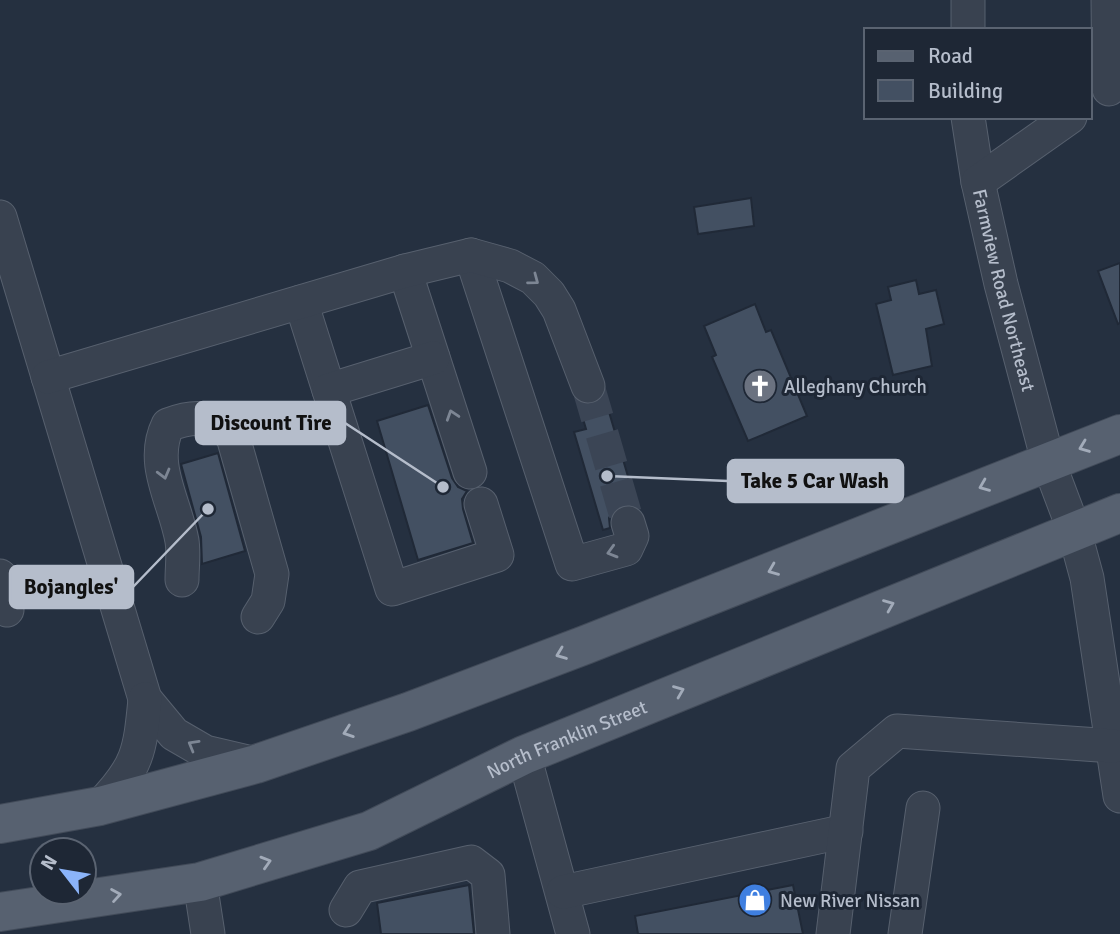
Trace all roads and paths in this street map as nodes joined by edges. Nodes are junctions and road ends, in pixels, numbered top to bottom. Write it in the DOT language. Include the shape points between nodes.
graph roads {
  1 [pos="968,0"];
  2 [pos="1108,0"];
  3 [pos="968,28"];
  4 [pos="1107,91"];
  5 [pos="968,119"];
  6 [pos="1067,119"];
  7 [pos="978,182"];
  8 [pos="0,217"];
  9 [pos="471,255"];
  10 [pos="405,271"];
  11 [pos="301,302"];
  12 [pos="433,358"];
  13 [pos="48,377"];
  14 [pos="588,386"];
  15 [pos="329,390"];
  16 [pos="1120,433"];
  17 [pos="1048,461"];
  18 [pos="470,472"];
  19 [pos="481,504"];
  20 [pos="1120,513"];
  21 [pos="628,523"];
  22 [pos="1074,530"];
  23 [pos="0,576"];
  24 [pos="182,580"];
  25 [pos="7,610"];
  26 [pos="258,617"];
  27 [pos="145,699"];
  28 [pos="1113,746"];
  29 [pos="524,755"];
  30 [pos="256,764"];
  31 [pos="1120,796"];
  32 [pos="100,806"];
  33 [pos="923,808"];
  34 [pos="0,824"];
  35 [pos="846,831"];
  36 [pos="200,882"];
  37 [pos="563,892"];
  38 [pos="346,910"];
  39 [pos="0,912"];
  40 [pos="208,934"];
  41 [pos="493,934"];
  42 [pos="573,934"];
  43 [pos="833,934"];
  44 [pos="905,934"];
  1 -- 3 [label="street"];
  2 -- 4 [label="street"];
  5 -- 7 [label="street, Farmview Road Northeast"];
  6 -- 7 [label="street"];
  7 -- 17 [label="street, Farmview Road Northeast"];
  8 -- 13 [label="street"];
  9 -- 10 [label="street"];
  9 -- 14 [label="street, one-way" via="521,272 550,294"];
  21 -- 9 [label="street, one-way" via="632,536 626,549 572,564"];
  10 -- 11 [label="street"];
  10 -- 12 [label="street"];
  11 -- 13 [label="street"];
  11 -- 15 [label="street"];
  12 -- 15 [label="street"];
  18 -- 12 [label="street, one-way"];
  13 -- 27 [label="street"];
  15 -- 19 [label="street" via="392,589 497,555"];
  16 -- 17 [label="main road, one-way"];
  17 -- 22 [label="street, Farmview Road Northeast"];
  17 -- 30 [label="main road, one-way" via="584,645"];
  20 -- 22 [label="main road, North Franklin Street"];
  22 -- 28 [label="street, Farmview Road Northeast" via="1087,578"];
  29 -- 22 [label="main road, North Franklin Street, one-way"];
  23 -- 25 [label="street"];
  26 -- 24 [label="street, one-way" via="268,601 272,574 233,437 222,424 206,418 169,425 161,441 160,461 182,543"];
  30 -- 27 [label="street, one-way" via="205,752 174,734"];
  27 -- 32 [label="street" via="136,760 125,780"];
  28 -- 31 [label="street, Farmview Road Northeast"];
  28 -- 35 [label="street" via="897,731 853,768"];
  36 -- 29 [label="main road, North Franklin Street, one-way" via="369,831"];
  29 -- 37 [label="street"];
  30 -- 32 [label="main road"];
  32 -- 34 [label="main road"];
  33 -- 44 [label="street"];
  35 -- 37 [label="street"];
  35 -- 43 [label="street"];
  39 -- 36 [label="main road, North Franklin Street, one-way"];
  36 -- 40 [label="street"];
  37 -- 42 [label="street"];
  38 -- 41 [label="street" via="360,887 471,862 488,875"];
}
